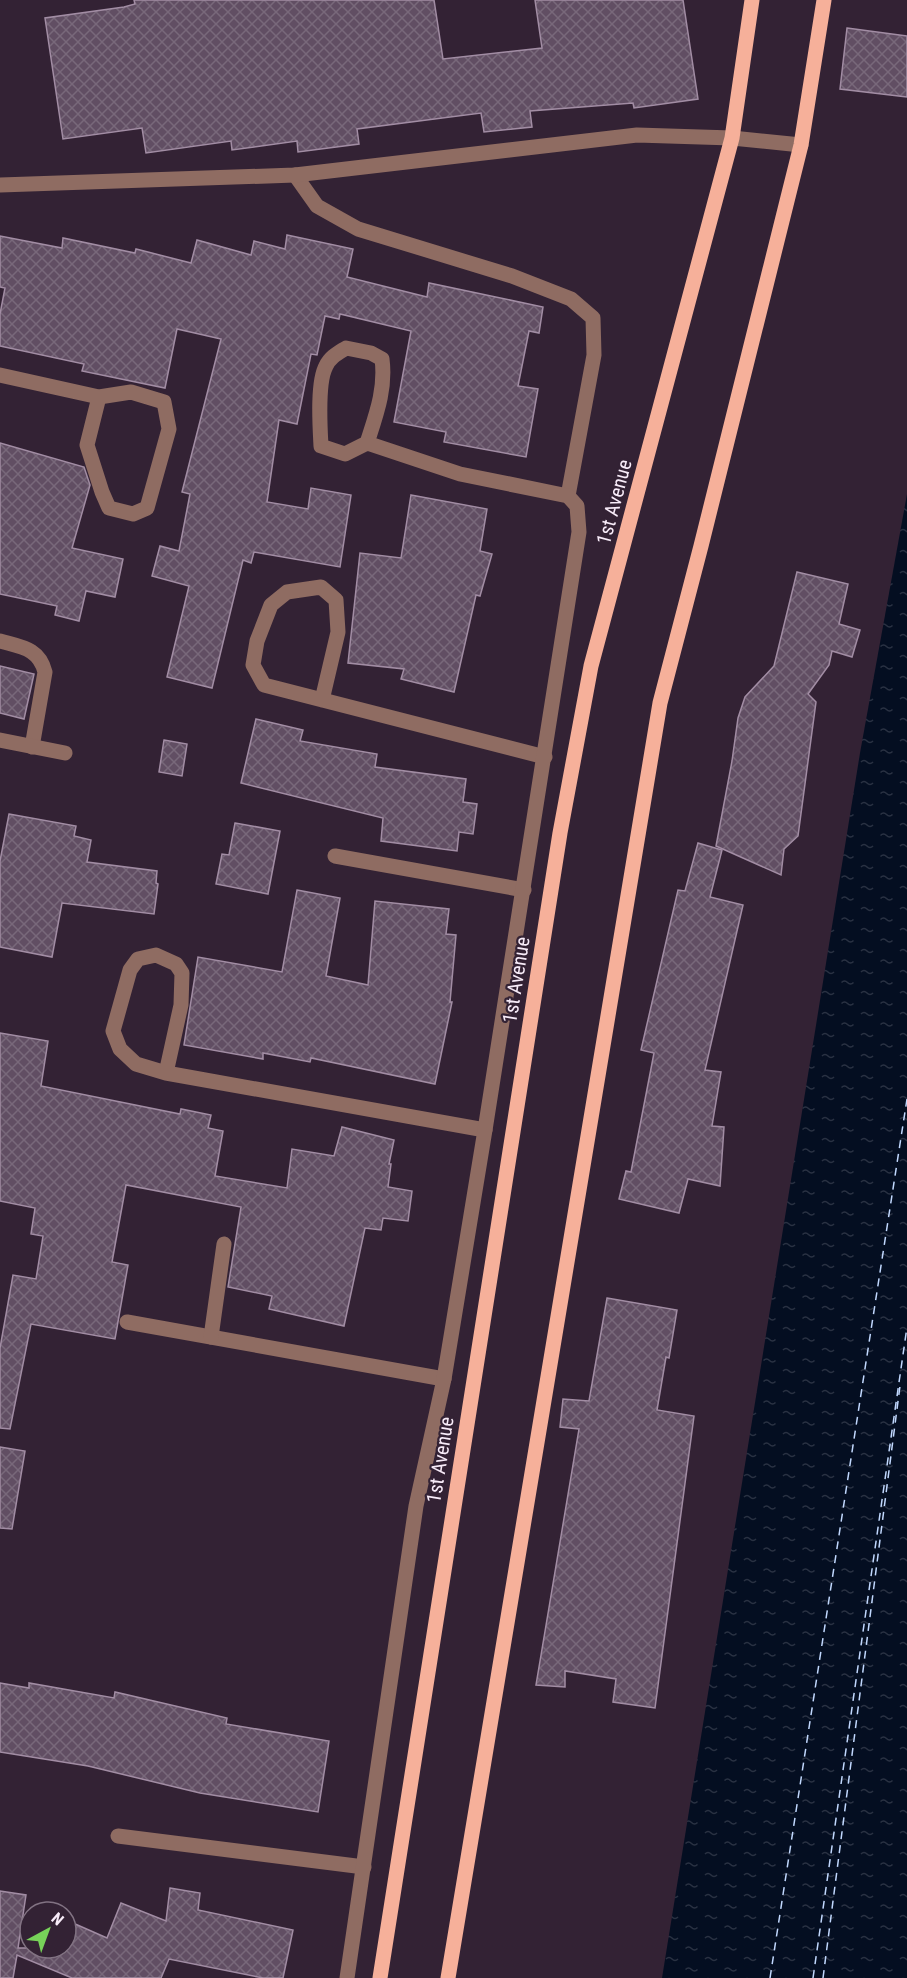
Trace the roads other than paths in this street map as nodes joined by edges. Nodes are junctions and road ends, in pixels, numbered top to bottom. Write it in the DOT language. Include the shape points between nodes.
graph roads {
  1 [pos="752,0"];
  2 [pos="824,0"];
  3 [pos="732,138"];
  4 [pos="801,145"];
  5 [pos="295,175"];
  6 [pos="0,185"];
  7 [pos="0,375"];
  8 [pos="99,397"];
  9 [pos="367,442"];
  10 [pos="568,496"];
  11 [pos="0,641"];
  12 [pos="322,700"];
  13 [pos="0,740"];
  14 [pos="32,747"];
  15 [pos="65,753"];
  16 [pos="544,757"];
  17 [pos="335,856"];
  18 [pos="524,890"];
  19 [pos="166,1073"];
  20 [pos="485,1130"];
  21 [pos="224,1244"];
  22 [pos="127,1322"];
  23 [pos="211,1337"];
  24 [pos="444,1379"];
  25 [pos="118,1836"];
  26 [pos="364,1868"];
  27 [pos="347,1978"];
  28 [pos="380,1978"];
  29 [pos="448,1978"];
  1 -- 3 [label="main road, 1st Avenue"];
  2 -- 4 [label="main road"];
  3 -- 4 [label="street"];
  3 -- 5 [label="street" via="637,135"];
  3 -- 28 [label="main road, 1st Avenue" via="591,666 560,833"];
  4 -- 29 [label="main road" via="660,703"];
  5 -- 6 [label="street"];
  5 -- 10 [label="street" via="317,206 358,229 512,276 571,299 593,318 594,355"];
  7 -- 8 [label="street"];
  8 -- 8 [label="street" via="131,392 164,402 169,429 162,456 147,508 133,514 109,508 87,445"];
  9 -- 9 [label="street" via="345,454 321,446 324,368 332,356 346,348 371,352 382,359 381,402"];
  9 -- 10 [label="street" via="460,474"];
  10 -- 16 [label="street" via="577,506 579,532"];
  11 -- 14 [label="street" via="33,651 42,661 45,672"];
  12 -- 12 [label="street" via="264,685 253,665 256,641 271,605 287,592 321,587 336,600 338,632"];
  12 -- 16 [label="street"];
  13 -- 14 [label="street"];
  14 -- 15 [label="street"];
  16 -- 18 [label="street"];
  17 -- 18 [label="street"];
  18 -- 20 [label="street"];
  19 -- 19 [label="street" via="136,1064 120,1048 113,1031 130,970 138,959 156,955 176,963 182,973 181,1005"];
  19 -- 20 [label="street"];
  20 -- 24 [label="street"];
  21 -- 23 [label="street"];
  22 -- 23 [label="street"];
  23 -- 24 [label="street"];
  24 -- 26 [label="street" via="416,1506"];
  25 -- 26 [label="street"];
  26 -- 27 [label="street"];
}
